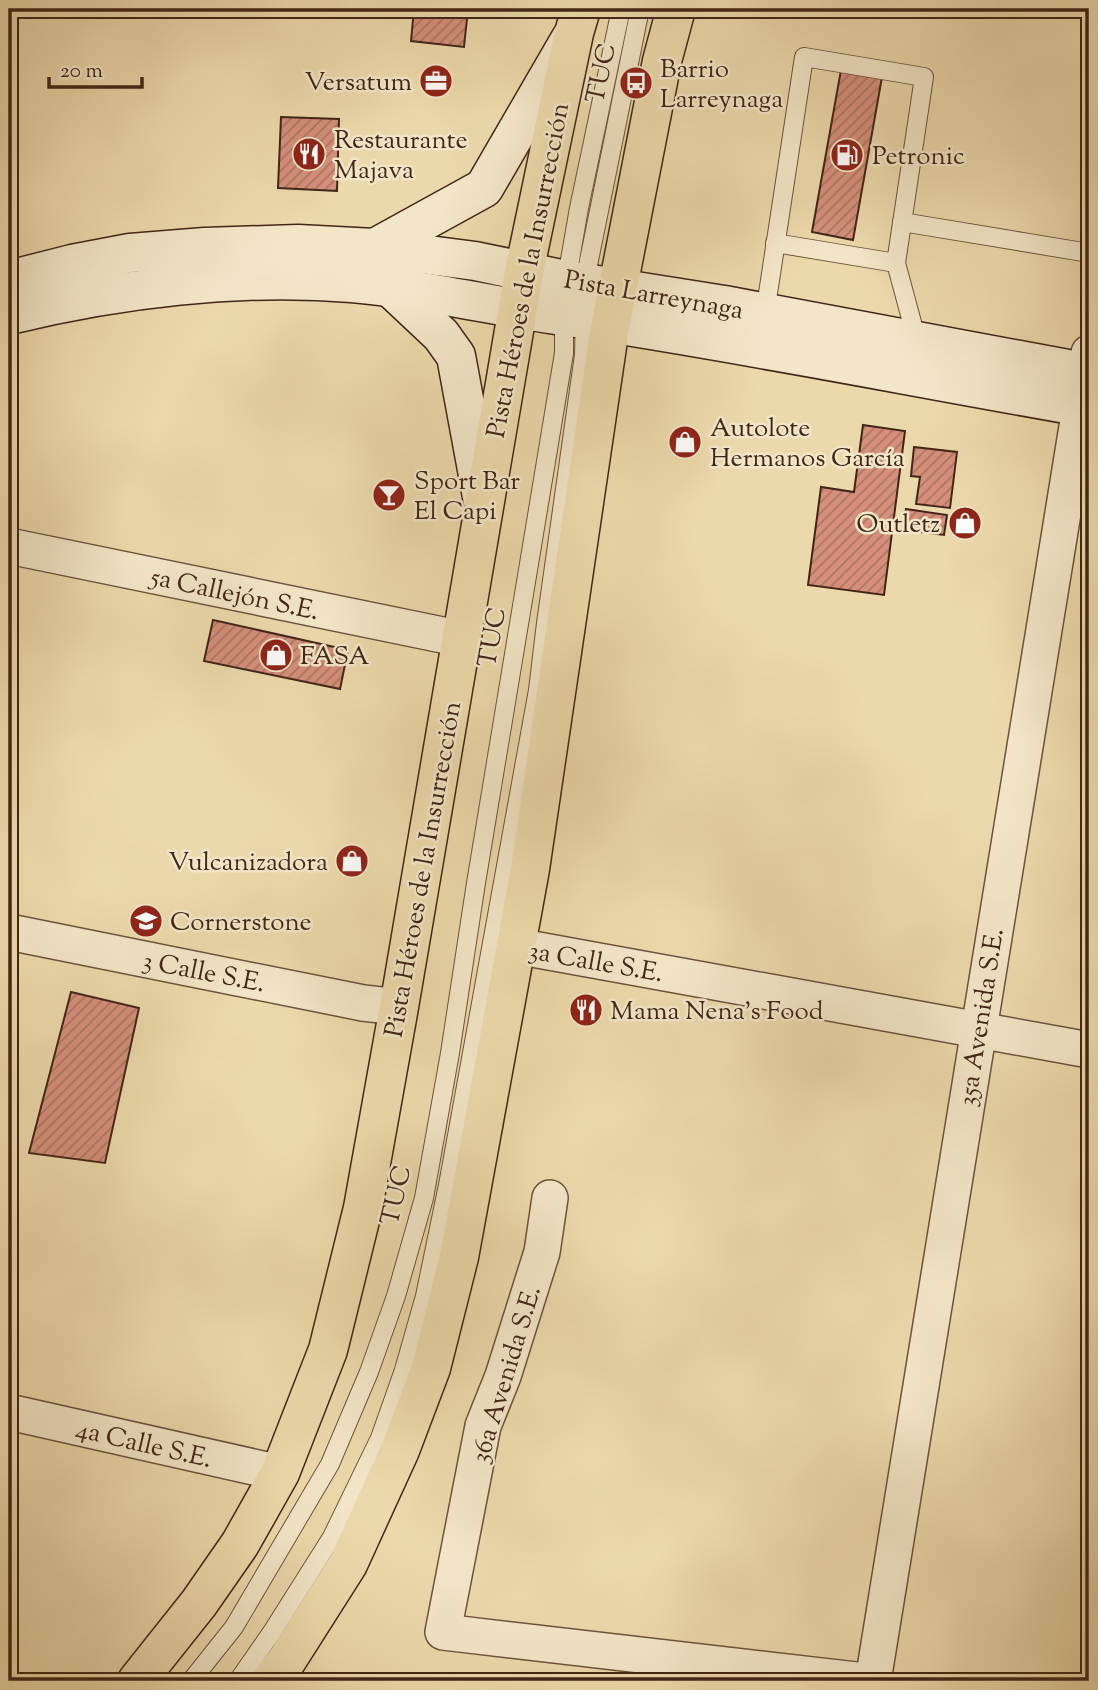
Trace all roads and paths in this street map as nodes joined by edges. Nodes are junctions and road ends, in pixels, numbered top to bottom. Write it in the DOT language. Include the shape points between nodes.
graph roads {
  1 [pos="621,9"];
  2 [pos="640,9"];
  3 [pos="676,9"];
  4 [pos="577,21"];
  5 [pos="902,222"];
  6 [pos="775,243"];
  7 [pos="375,248"];
  8 [pos="1089,253"];
  9 [pos="896,262"];
  10 [pos="524,271"];
  11 [pos="9,280"];
  12 [pos="391,288"];
  13 [pos="588,301"];
  14 [pos="517,308"];
  15 [pos="765,313"];
  16 [pos="9,315"];
  17 [pos="916,341"];
  18 [pos="1087,382"];
  19 [pos="483,503"];
  20 [pos="9,546"];
  21 [pos="461,639"];
  22 [pos="9,932"];
  23 [pos="516,946"];
  24 [pos="400,1007"];
  25 [pos="978,1030"];
  26 [pos="1089,1050"];
  27 [pos="550,1198"];
  28 [pos="9,1412"];
  29 [pos="280,1473"];
  30 [pos="137,1681"];
  31 [pos="191,1681"];
  32 [pos="237,1681"];
  33 [pos="271,1681"];
  34 [pos="864,1681"];
  35 [pos="873,1681"];
  1 -- 13 [label="lane, TUC" via="579,208"];
  2 -- 13 [label="lane, TUC"];
  3 -- 13 [label="main road"];
  4 -- 7 [label="main road" via="484,188"];
  4 -- 10 [label="main road, Pista Héroes de la Insurrección"];
  5 -- 6 [label="lane" via="924,77 804,57"];
  5 -- 8 [label="lane"];
  5 -- 9 [label="lane"];
  6 -- 9 [label="lane"];
  6 -- 15 [label="lane"];
  7 -- 10 [label="main road, Pista Larreynaga"];
  7 -- 11 [label="main road, Pista Larreynaga" via="298,244 130,253"];
  9 -- 17 [label="lane"];
  10 -- 13 [label="main road, Pista Larreynaga"];
  10 -- 14 [label="main road, Pista Héroes de la Insurrección"];
  12 -- 14 [label="main road, Pista Larreynaga"];
  12 -- 16 [label="main road, Pista Larreynaga" via="302,281 209,283 137,290"];
  12 -- 19 [label="main road" via="442,335 456,356"];
  13 -- 14 [label="main road, Pista Larreynaga"];
  13 -- 15 [label="main road, Pista Larreynaga"];
  13 -- 18 [label="main road, Pista Larreynaga"];
  13 -- 23 [label="main road" via="530,869"];
  13 -- 31 [label="lane, TUC" via="564,353 450,1053 420,1210 396,1296 330,1464 234,1627"];
  13 -- 32 [label="lane, TUC" via="538,690 425,1296 380,1438 362,1477 332,1537"];
  14 -- 19 [label="main road, Pista Héroes de la Insurrección"];
  15 -- 17 [label="main road, Pista Larreynaga"];
  17 -- 18 [label="main road, Pista Larreynaga"];
  18 -- 25 [label="street, 35a Avenida S.E."];
  19 -- 21 [label="main road, Pista Héroes de la Insurrección"];
  20 -- 21 [label="street, 5a Callejón S.E."];
  21 -- 24 [label="main road, Pista Héroes de la Insurrección"];
  22 -- 24 [label="street, 3 Calle S.E."];
  23 -- 25 [label="street, 3a Calle S.E."];
  23 -- 33 [label="main road" via="459,1257 431,1368 348,1564"];
  24 -- 29 [label="main road, Pista Héroes de la Insurrección" via="363,1209 328,1350"];
  25 -- 26 [label="street, 3a Calle S.E."];
  25 -- 35 [label="street, 35a Avenida S.E."];
  27 -- 34 [label="street, 36a Avenida S.E." via="542,1252 483,1426 443,1632"];
  28 -- 29 [label="street, 4a Calle S.E."];
  29 -- 30 [label="main road, Pista Héroes de la Insurrección" via="240,1544"];
}
